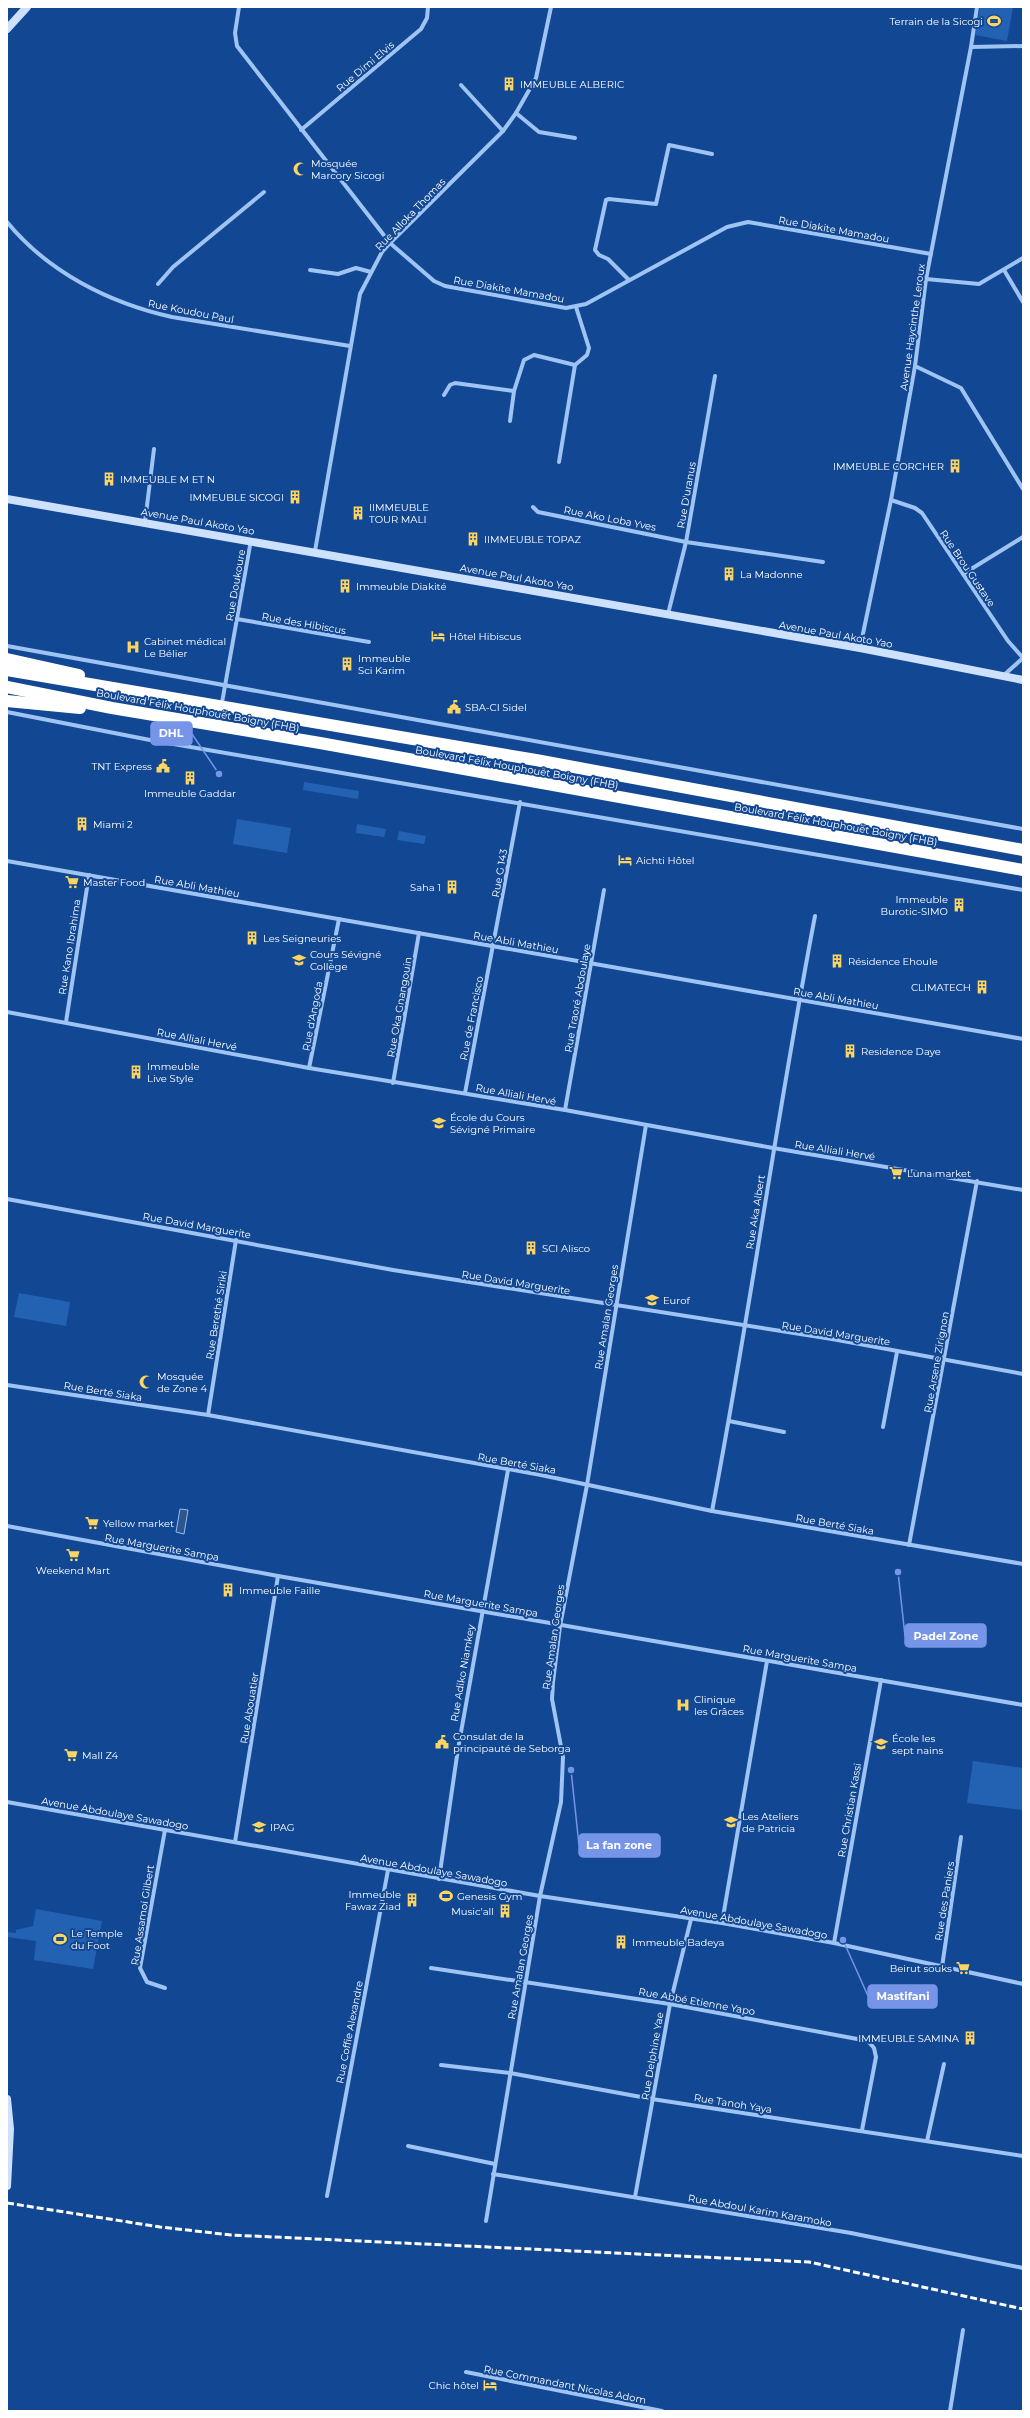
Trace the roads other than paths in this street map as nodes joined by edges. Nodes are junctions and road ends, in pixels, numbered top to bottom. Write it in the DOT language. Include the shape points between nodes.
graph roads {
  1 [pos="27,7"];
  2 [pos="239,7"];
  3 [pos="428,7"];
  4 [pos="551,7"];
  5 [pos="977,7"];
  6 [pos="7,29"];
  7 [pos="1023,46"];
  8 [pos="971,47"];
  9 [pos="461,85"];
  10 [pos="516,113"];
  11 [pos="301,130"];
  12 [pos="503,130"];
  13 [pos="575,138"];
  14 [pos="712,154"];
  15 [pos="264,192"];
  16 [pos="7,222"];
  17 [pos="390,242"];
  18 [pos="931,254"];
  19 [pos="1023,258"];
  20 [pos="310,270"];
  21 [pos="1004,270"];
  22 [pos="371,272"];
  23 [pos="926,279"];
  24 [pos="629,280"];
  25 [pos="158,284"];
  26 [pos="1023,302"];
  27 [pos="576,307"];
  28 [pos="350,346"];
  29 [pos="575,365"];
  30 [pos="915,366"];
  31 [pos="715,376"];
  32 [pos="514,391"];
  33 [pos="444,394"];
  34 [pos="510,421"];
  35 [pos="154,449"];
  36 [pos="559,462"];
  37 [pos="1023,489"];
  38 [pos="7,499"];
  39 [pos="891,500"];
  40 [pos="533,507"];
  41 [pos="145,522"];
  42 [pos="1023,537"];
  43 [pos="251,540"];
  44 [pos="686,542"];
  45 [pos="315,551"];
  46 [pos="823,562"];
  47 [pos="963,574"];
  48 [pos="667,614"];
  49 [pos="237,620"];
  50 [pos="369,642"];
  51 [pos="7,646"];
  52 [pos="860,648"];
  53 [pos="1023,658"];
  54 [pos="7,659"];
  55 [pos="7,670"];
  56 [pos="1002,677"];
  57 [pos="1023,680"];
  58 [pos="225,686"];
  59 [pos="7,687"];
  60 [pos="177,700"];
  61 [pos="7,701"];
  62 [pos="222,707"];
  63 [pos="112,708"];
  64 [pos="7,712"];
  65 [pos="218,726"];
  66 [pos="520,802"];
  67 [pos="1023,829"];
  68 [pos="1023,850"];
  69 [pos="7,861"];
  70 [pos="1023,870"];
  71 [pos="89,875"];
  72 [pos="604,890"];
  73 [pos="1023,890"];
  74 [pos="816,916"];
  75 [pos="339,919"];
  76 [pos="420,933"];
  77 [pos="494,947"];
  78 [pos="591,963"];
  79 [pos="799,1000"];
  80 [pos="7,1012"];
  81 [pos="66,1022"];
  82 [pos="1023,1039"];
  83 [pos="309,1068"];
  84 [pos="394,1083"];
  85 [pos="465,1093"];
  86 [pos="565,1110"];
  87 [pos="646,1125"];
  88 [pos="774,1148"];
  89 [pos="977,1181"];
  90 [pos="1023,1190"];
  91 [pos="7,1199"];
  92 [pos="236,1240"];
  93 [pos="616,1306"];
  94 [pos="746,1327"];
  95 [pos="897,1352"];
  96 [pos="943,1360"];
  97 [pos="1023,1374"];
  98 [pos="7,1385"];
  99 [pos="208,1416"];
  100 [pos="729,1421"];
  101 [pos="883,1427"];
  102 [pos="784,1432"];
  103 [pos="508,1470"];
  104 [pos="587,1484"];
  105 [pos="712,1511"];
  106 [pos="7,1526"];
  107 [pos="909,1545"];
  108 [pos="1023,1564"];
  109 [pos="278,1576"];
  110 [pos="481,1611"];
  111 [pos="560,1626"];
  112 [pos="767,1661"];
  113 [pos="881,1680"];
  114 [pos="1023,1705"];
  115 [pos="7,1802"];
  116 [pos="165,1830"];
  117 [pos="962,1838"];
  118 [pos="235,1842"];
  119 [pos="388,1870"];
  120 [pos="439,1879"];
  121 [pos="540,1896"];
  122 [pos="691,1919"];
  123 [pos="722,1924"];
  124 [pos="834,1944"];
  125 [pos="942,1967"];
  126 [pos="431,1968"];
  127 [pos="525,1982"];
  128 [pos="1023,1984"];
  129 [pos="166,1988"];
  130 [pos="670,2004"];
  131 [pos="440,2064"];
  132 [pos="944,2064"];
  133 [pos="510,2073"];
  134 [pos="7,2098"];
  135 [pos="652,2099"];
  136 [pos="862,2130"];
  137 [pos="927,2141"];
  138 [pos="408,2146"];
  139 [pos="1023,2156"];
  140 [pos="495,2164"];
  141 [pos="493,2174"];
  142 [pos="7,2186"];
  143 [pos="327,2196"];
  144 [pos="635,2197"];
  145 [pos="486,2221"];
  146 [pos="1023,2268"];
  147 [pos="963,2330"];
  148 [pos="466,2372"];
  149 [pos="662,2411"];
  150 [pos="950,2411"];
  1 -- 6 [label="street"];
  2 -- 11 [label="street, Rue Diakite Mamadou" via="235,33 237,46"];
  3 -- 11 [label="street, Rue Dimi Elvis" via="427,18 421,29"];
  4 -- 10 [label="street, Rue Alloka Thomas" via="536,78"];
  5 -- 8 [label="street, Avenue Haycinthe Leroux"];
  7 -- 8 [label="street"];
  8 -- 18 [label="street, Avenue Haycinthe Leroux"];
  9 -- 12 [label="street"];
  10 -- 12 [label="street, Rue Alloka Thomas"];
  10 -- 13 [label="street" via="538,132"];
  11 -- 17 [label="street, Rue Diakite Mamadou"];
  12 -- 17 [label="street, Rue Alloka Thomas"];
  14 -- 24 [label="street" via="669,145 656,204 606,200 595,250"];
  15 -- 25 [label="street" via="173,267"];
  16 -- 28 [label="street, Rue Koudou Paul" via="38,254 58,269 116,300 144,311 172,318"];
  17 -- 22 [label="street, Rue Alloka Thomas"];
  17 -- 27 [label="street, Rue Diakite Mamadou" via="440,284 566,308"];
  18 -- 23 [label="street, Avenue Haycinthe Leroux"];
  18 -- 24 [label="street, Rue Diakite Mamadou" via="748,222 727,227"];
  19 -- 21 [label="street"];
  20 -- 22 [label="street" via="338,274 356,268"];
  21 -- 23 [label="street" via="979,284"];
  21 -- 26 [label="street"];
  22 -- 28 [label="street, Rue Alloka Thomas" via="360,294"];
  23 -- 30 [label="street, Avenue Haycinthe Leroux"];
  24 -- 27 [label="street, Rue Diakite Mamadou"];
  27 -- 29 [label="street" via="589,348 587,355"];
  28 -- 45 [label="street, Rue Alloka Thomas"];
  29 -- 32 [label="street" via="529,356 524,360"];
  29 -- 36 [label="street"];
  30 -- 37 [label="street" via="961,388"];
  30 -- 39 [label="street, Avenue Haycinthe Leroux"];
  31 -- 44 [label="street, Rue D'uranus"];
  32 -- 33 [label="street" via="455,383 450,385"];
  32 -- 34 [label="street"];
  35 -- 41 [label="street"];
  38 -- 41 [label="street, Avenue Paul Akoto Yao"];
  39 -- 47 [label="street, Rue Brou Gustave" via="922,513"];
  39 -- 52 [label="street, Avenue Haycinthe Leroux"];
  40 -- 44 [label="street, Rue Ako Loba Yves" via="538,512"];
  41 -- 43 [label="street, Avenue Paul Akoto Yao"];
  42 -- 47 [label="street"];
  43 -- 45 [label="street, Avenue Paul Akoto Yao"];
  43 -- 49 [label="street, Rue Doukoure"];
  44 -- 46 [label="street, Rue Ako Loba Yves"];
  44 -- 48 [label="street, Rue D'uranus"];
  45 -- 48 [label="street, Avenue Paul Akoto Yao"];
  47 -- 53 [label="street, Rue Brou Gustave" via="1008,641"];
  48 -- 52 [label="street, Avenue Paul Akoto Yao"];
  49 -- 50 [label="street, Rue des Hibiscus"];
  49 -- 58 [label="street, Rue Doukoure"];
  51 -- 58 [label="street"];
  52 -- 56 [label="street, Avenue Paul Akoto Yao"];
  53 -- 56 [label="street"];
  54 -- 60 [label="highway"];
  55 -- 60 [label="highway, Boulevard Félix Houphouët Boigny (FHB)"];
  56 -- 57 [label="street, Avenue Paul Akoto Yao"];
  58 -- 62 [label="street, Rue Doukoure"];
  58 -- 67 [label="street"];
  59 -- 63 [label="highway, Boulevard Félix Houphouët Boigny (FHB)"];
  60 -- 62 [label="highway, Boulevard Félix Houphouët Boigny (FHB)"];
  61 -- 63 [label="highway"];
  62 -- 65 [label="street, Rue Doukoure"];
  62 -- 68 [label="highway, Boulevard Félix Houphouët Boigny (FHB)" via="536,760"];
  63 -- 65 [label="highway, Boulevard Félix Houphouët Boigny (FHB)"];
  64 -- 66 [label="street" via="150,740"];
  65 -- 70 [label="highway, Boulevard Félix Houphouët Boigny (FHB)"];
  66 -- 73 [label="street"];
  66 -- 77 [label="street, Rue G 143"];
  69 -- 71 [label="street, Rue Abli Mathieu"];
  71 -- 75 [label="street, Rue Abli Mathieu"];
  71 -- 81 [label="street, Rue Kano Ibrahima"];
  72 -- 78 [label="street, Rue Traoré Abdoulaye"];
  74 -- 79 [label="street, Rue Aka Albert"];
  75 -- 76 [label="street, Rue Abli Mathieu"];
  75 -- 83 [label="street, Rue d'Angoda"];
  76 -- 77 [label="street, Rue Abli Mathieu"];
  76 -- 84 [label="street, Rue Oka Gnangouin"];
  77 -- 78 [label="street, Rue Abli Mathieu"];
  77 -- 85 [label="street, Rue de Francisco"];
  78 -- 79 [label="street, Rue Abli Mathieu"];
  78 -- 86 [label="street, Rue Traoré Abdoulaye"];
  79 -- 82 [label="street, Rue Abli Mathieu"];
  79 -- 88 [label="street, Rue Aka Albert"];
  80 -- 81 [label="street, Rue Alliali Hervé"];
  81 -- 83 [label="street, Rue Alliali Hervé"];
  83 -- 84 [label="street, Rue Alliali Hervé"];
  84 -- 85 [label="street, Rue Alliali Hervé"];
  85 -- 86 [label="street, Rue Alliali Hervé"];
  86 -- 87 [label="street, Rue Alliali Hervé"];
  87 -- 88 [label="street, Rue Alliali Hervé"];
  87 -- 93 [label="street, Rue Amalan Georges"];
  88 -- 89 [label="street, Rue Alliali Hervé"];
  88 -- 94 [label="street, Rue Aka Albert"];
  89 -- 90 [label="street, Rue Alliali Hervé"];
  89 -- 96 [label="street, Rue Arsene Zirignon"];
  91 -- 92 [label="street, Rue David Marguerite"];
  92 -- 93 [label="street, Rue David Marguerite" via="393,1270"];
  92 -- 99 [label="street, Rue Berethé Siriki"];
  93 -- 94 [label="street, Rue David Marguerite"];
  93 -- 104 [label="street, Rue Amalan Georges"];
  94 -- 95 [label="street, Rue David Marguerite" via="832,1339"];
  94 -- 100 [label="street, Rue Aka Albert"];
  95 -- 96 [label="street, Rue David Marguerite"];
  95 -- 101 [label="street"];
  96 -- 97 [label="street, Rue David Marguerite"];
  96 -- 107 [label="street, Rue Arsene Zirignon"];
  98 -- 99 [label="street, Rue Berté Siaka"];
  99 -- 103 [label="street, Rue Berté Siaka"];
  100 -- 102 [label="street"];
  100 -- 105 [label="street, Rue Aka Albert"];
  103 -- 104 [label="street, Rue Berté Siaka"];
  103 -- 110 [label="street, Rue Adiko Niamkey"];
  104 -- 105 [label="street, Rue Berté Siaka"];
  104 -- 111 [label="street, Rue Amalan Georges"];
  105 -- 107 [label="street, Rue Berté Siaka"];
  106 -- 109 [label="street, Rue Marguerite Sampa"];
  107 -- 108 [label="street, Rue Berté Siaka"];
  109 -- 110 [label="street, Rue Marguerite Sampa"];
  109 -- 118 [label="street, Rue Abouatier"];
  110 -- 111 [label="street, Rue Marguerite Sampa"];
  110 -- 120 [label="street, Rue Adiko Niamkey"];
  111 -- 112 [label="street, Rue Marguerite Sampa"];
  111 -- 121 [label="street, Rue Amalan Georges" via="552,1699 562,1757 561,1802"];
  112 -- 113 [label="street, Rue Marguerite Sampa"];
  112 -- 123 [label="street"];
  113 -- 114 [label="street, Rue Marguerite Sampa"];
  113 -- 124 [label="street, Rue Christian Kassi"];
  115 -- 116 [label="street, Avenue Abdoulaye Sawadogo"];
  116 -- 118 [label="street, Avenue Abdoulaye Sawadogo"];
  116 -- 129 [label="street, Rue Assamoi Gilbert" via="140,1968 147,1982"];
  117 -- 125 [label="street, Rue des Paniers"];
  118 -- 119 [label="street, Avenue Abdoulaye Sawadogo"];
  119 -- 120 [label="street, Avenue Abdoulaye Sawadogo"];
  119 -- 143 [label="street, Rue Coffie Alexandre"];
  120 -- 121 [label="street, Avenue Abdoulaye Sawadogo"];
  121 -- 122 [label="street, Avenue Abdoulaye Sawadogo"];
  121 -- 127 [label="street, Rue Amalan Georges"];
  122 -- 123 [label="street, Avenue Abdoulaye Sawadogo"];
  122 -- 130 [label="street, Rue Delphine Yae"];
  123 -- 124 [label="street, Avenue Abdoulaye Sawadogo"];
  124 -- 125 [label="street, Avenue Abdoulaye Sawadogo"];
  125 -- 128 [label="street, Avenue Abdoulaye Sawadogo"];
  126 -- 127 [label="street, Rue Abbé Etienne Yapo"];
  127 -- 130 [label="street, Rue Abbé Etienne Yapo"];
  127 -- 133 [label="street, Rue Amalan Georges"];
  130 -- 135 [label="street, Rue Delphine Yae"];
  130 -- 136 [label="street, Rue Abbé Etienne Yapo" via="868,2041 874,2048 876,2057"];
  131 -- 133 [label="street, Rue Tanoh Yaya"];
  132 -- 137 [label="street"];
  133 -- 135 [label="street, Rue Tanoh Yaya"];
  133 -- 140 [label="street, Rue Amalan Georges"];
  134 -- 142 [label="street" via="10,2158"];
  135 -- 136 [label="street, Rue Tanoh Yaya"];
  135 -- 144 [label="street, Rue Delphine Yae"];
  136 -- 137 [label="street, Rue Tanoh Yaya"];
  137 -- 139 [label="street, Rue Tanoh Yaya"];
  138 -- 140 [label="street"];
  140 -- 141 [label="street, Rue Amalan Georges"];
  141 -- 144 [label="street, Rue Abdoul Karim Karamoko"];
  141 -- 145 [label="street, Rue Amalan Georges"];
  144 -- 146 [label="street, Rue Abdoul Karim Karamoko" via="851,2233"];
  147 -- 150 [label="street"];
  148 -- 149 [label="street, Rue Commandant Nicolas Adom"];
}
